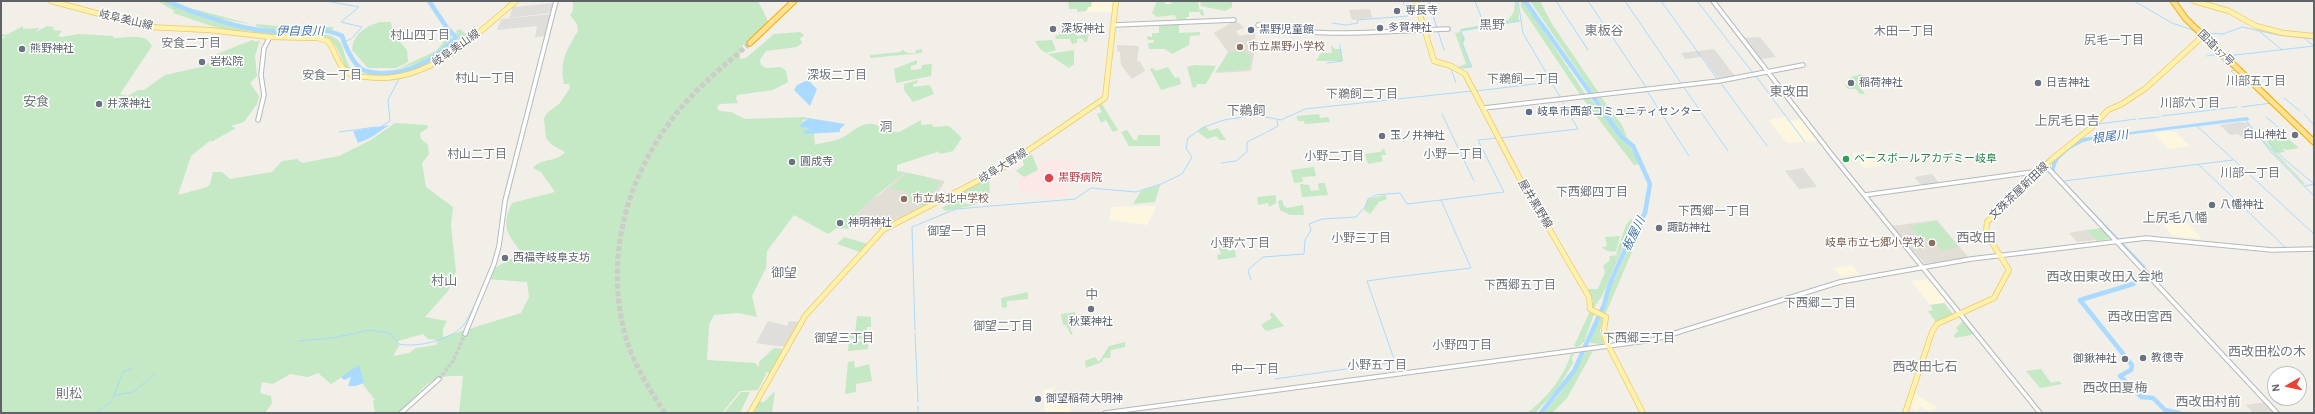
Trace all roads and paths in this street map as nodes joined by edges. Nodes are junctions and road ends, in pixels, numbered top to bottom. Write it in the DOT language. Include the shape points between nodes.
graph roads {
  1 [pos="51,1"];
  2 [pos="516,1"];
  3 [pos="556,1"];
  4 [pos="793,1"];
  5 [pos="799,1"];
  6 [pos="1116,1"];
  7 [pos="1416,1"];
  8 [pos="1713,1"];
  9 [pos="2173,1"];
  10 [pos="2194,1"];
  11 [pos="774,20"];
  12 [pos="1234,20"];
  13 [pos="1114,25"];
  14 [pos="1258,25"];
  15 [pos="1448,29"];
  16 [pos="1425,30"];
  17 [pos="2201,33"];
  18 [pos="2314,36"];
  19 [pos="270,37"];
  20 [pos="750,44"];
  21 [pos="1803,65"];
  22 [pos="1768,72"];
  23 [pos="1484,108"];
  24 [pos="258,120"];
  25 [pos="2314,142"];
  26 [pos="2046,166"];
  27 [pos="2041,170"];
  28 [pos="1865,195"];
  29 [pos="2116,241"];
  30 [pos="2314,249"];
  31 [pos="2000,255"];
  32 [pos="1922,267"];
  33 [pos="1960,313"];
  34 [pos="466,334"];
  35 [pos="1609,346"];
  36 [pos="439,379"];
  37 [pos="401,413"];
  38 [pos="750,413"];
  39 [pos="1105,413"];
  40 [pos="1643,413"];
  41 [pos="1905,413"];
  42 [pos="2040,413"];
  43 [pos="2277,413"];
  1 -- 19 [label="main road, 岐阜美山線" via="149,27"];
  2 -- 19 [label="main road, 岐阜美山線" via="439,62 424,70 393,79 371,79 350,75 345,71 331,45 323,39"];
  3 -- 34 [label="street" via="505,201 499,246"];
  4 -- 11 [label="highway"];
  5 -- 11 [label="highway"];
  6 -- 13 [label="main road, 岐阜大野線"];
  7 -- 16 [label="main road, 屋井黒野線"];
  8 -- 22 [label="street"];
  9 -- 17 [label="highway, 国道157号"];
  10 -- 18 [label="main road" via="2229,11 2256,26 2283,33"];
  11 -- 20 [label="highway"];
  12 -- 13 [label="street"];
  13 -- 38 [label="main road, 岐阜大野線" via="1105,98 1001,169 884,230 805,317 784,348"];
  14 -- 16 [label="street" via="1289,32 1315,34"];
  15 -- 16 [label="street"];
  16 -- 23 [label="main road, 屋井黒野線" via="1434,61 1460,70"];
  17 -- 25 [label="highway, 国道157号"];
  17 -- 26 [label="main road, 文殊茶屋新田線" via="2146,88 2108,110"];
  19 -- 24 [label="street" via="264,48 261,75 264,95"];
  21 -- 22 [label="street"];
  22 -- 23 [label="street" via="1719,81"];
  22 -- 28 [label="street"];
  23 -- 35 [label="main road, 屋井黒野線" via="1519,177 1589,297 1591,310 1606,316 1604,330"];
  26 -- 27 [label="main road, 文殊茶屋新田線"];
  26 -- 29 [label="street"];
  27 -- 28 [label="street"];
  27 -- 31 [label="main road, 文殊茶屋新田線" via="1987,222 1986,234"];
  28 -- 32 [label="street"];
  29 -- 30 [label="street" via="2174,239 2274,249"];
  29 -- 31 [label="street"];
  29 -- 43 [label="street"];
  31 -- 32 [label="street"];
  31 -- 33 [label="main road, 文殊茶屋新田線" via="2010,270 1994,298"];
  32 -- 33 [label="street"];
  32 -- 35 [label="street" via="1840,282 1684,332 1653,340"];
  33 -- 41 [label="main road, 文殊茶屋新田線" via="1938,324 1932,332"];
  33 -- 42 [label="street"];
  35 -- 39 [label="street"];
  35 -- 40 [label="main road, 屋井黒野線"];
  36 -- 37 [label="street"];
}
